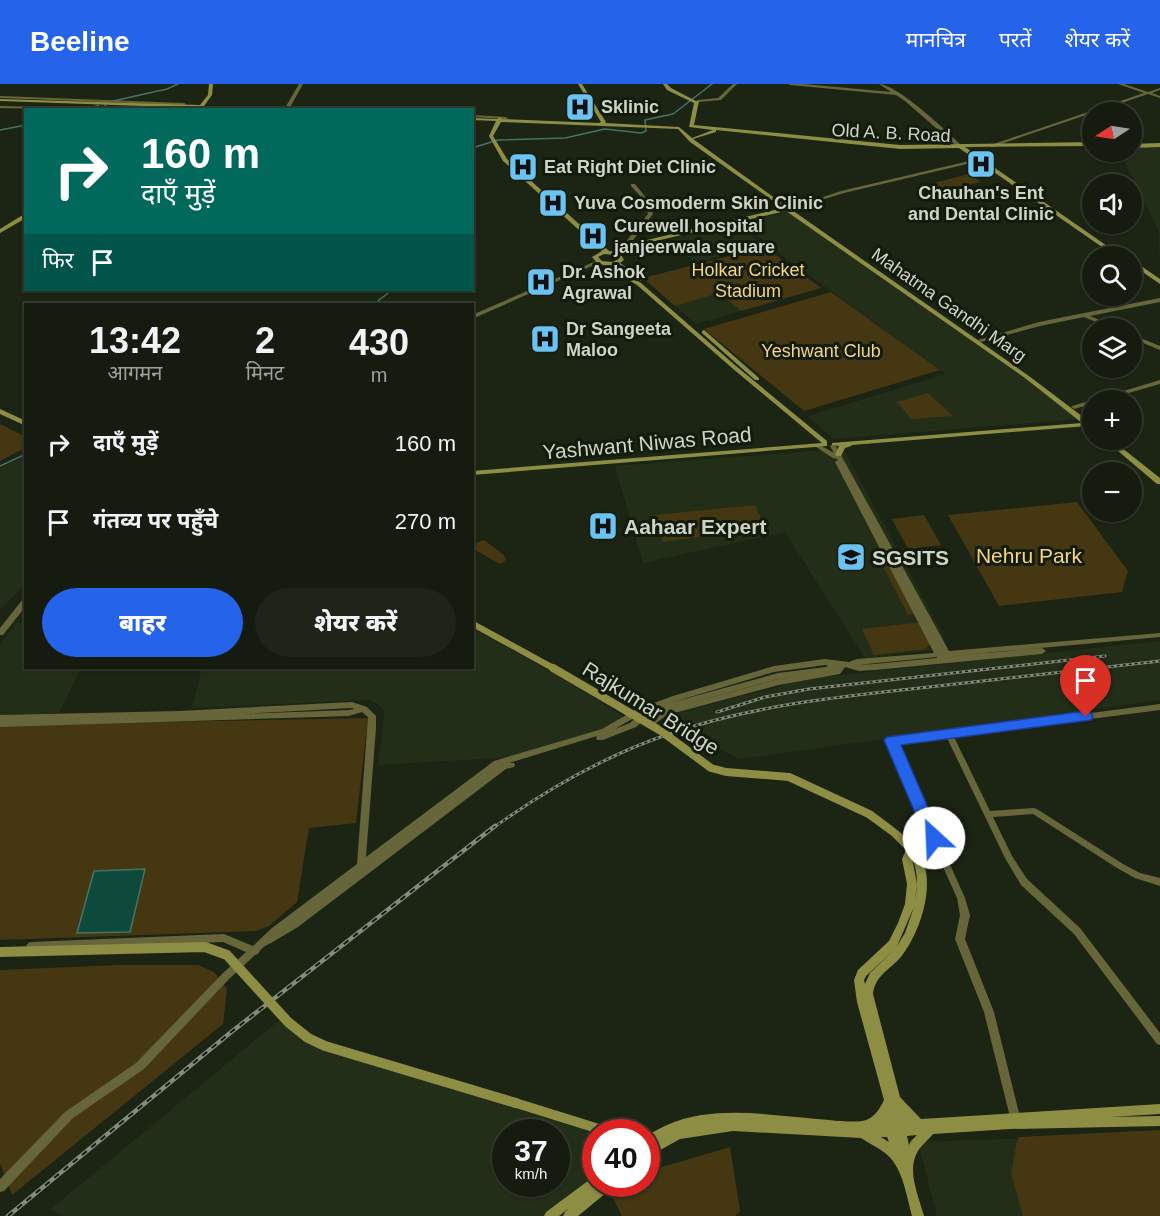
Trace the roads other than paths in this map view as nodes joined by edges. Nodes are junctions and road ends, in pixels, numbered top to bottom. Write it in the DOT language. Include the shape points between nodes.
graph roads {
  1 [pos="213,84"];
  2 [pos="301,84"];
  3 [pos="578,84"];
  4 [pos="666,84"];
  5 [pos="735,84"];
  6 [pos="789,84"];
  7 [pos="881,84"];
  8 [pos="1120,84"];
  9 [pos="1160,89"];
  10 [pos="1148,93"];
  11 [pos="897,94"];
  12 [pos="1160,97"];
  13 [pos="694,101"];
  14 [pos="0,102"];
  15 [pos="116,104"];
  16 [pos="203,107"];
  17 [pos="287,108"];
  18 [pos="474,117"];
  19 [pos="474,118"];
  20 [pos="498,121"];
  21 [pos="599,121"];
  22 [pos="616,123"];
  23 [pos="644,124"];
  24 [pos="686,125"];
  25 [pos="661,127"];
  26 [pos="714,131"];
  27 [pos="691,138"];
  28 [pos="1142,144"];
  29 [pos="1160,144"];
  30 [pos="1082,145"];
  31 [pos="966,147"];
  32 [pos="985,148"];
  33 [pos="952,150"];
  34 [pos="979,157"];
  35 [pos="966,160"];
  36 [pos="631,185"];
  37 [pos="788,207"];
  38 [pos="24,218"];
  39 [pos="0,232"];
  40 [pos="628,243"];
  41 [pos="1104,246"];
  42 [pos="1109,246"];
  43 [pos="613,253"];
  44 [pos="596,261"];
  45 [pos="617,263"];
  46 [pos="606,264"];
  47 [pos="1142,270"];
  48 [pos="1142,273"];
  49 [pos="1160,284"];
  50 [pos="1160,301"];
  51 [pos="474,314"];
  52 [pos="1083,317"];
  53 [pos="1086,318"];
  54 [pos="986,342"];
  55 [pos="1142,343"];
  56 [pos="1160,350"];
  57 [pos="1160,382"];
  58 [pos="1133,390"];
  59 [pos="1082,405"];
  60 [pos="0,406"];
  61 [pos="1074,407"];
  62 [pos="0,411"];
  63 [pos="1082,415"];
  64 [pos="24,417"];
  65 [pos="1082,417"];
  66 [pos="24,423"];
  67 [pos="1082,423"];
  68 [pos="1082,423"];
  69 [pos="819,434"];
  70 [pos="843,441"];
  71 [pos="857,442"];
  72 [pos="802,444"];
  73 [pos="828,444"];
  74 [pos="1120,450"];
  75 [pos="1129,450"];
  76 [pos="837,456"];
  77 [pos="474,471"];
  78 [pos="474,471"];
  79 [pos="1160,475"];
  80 [pos="1160,482"];
  81 [pos="24,597"];
  82 [pos="24,603"];
  83 [pos="474,623"];
  84 [pos="0,624"];
  85 [pos="0,633"];
  86 [pos="1160,637"];
  87 [pos="945,658"];
  88 [pos="842,665"];
  89 [pos="1160,707"];
  90 [pos="364,709"];
  91 [pos="0,718"];
  92 [pos="0,724"];
  93 [pos="649,724"];
  94 [pos="948,732"];
  95 [pos="987,813"];
  96 [pos="361,869"];
  97 [pos="1160,882"];
  98 [pos="0,947"];
  99 [pos="255,951"];
  100 [pos="0,952"];
  101 [pos="1160,1041"];
  102 [pos="893,1101"];
  103 [pos="1160,1109"];
  104 [pos="1016,1121"];
  105 [pos="1160,1121"];
  106 [pos="582,1124"];
  107 [pos="918,1124"];
  108 [pos="896,1129"];
  109 [pos="862,1130"];
  110 [pos="929,1131"];
  111 [pos="660,1141"];
  112 [pos="904,1165"];
  113 [pos="3,1184"];
  114 [pos="582,1191"];
  115 [pos="592,1197"];
  116 [pos="550,1216"];
  117 [pos="569,1216"];
  118 [pos="918,1216"];
  1 -- 16 [label="main road"];
  2 -- 17 [label="street"];
  3 -- 21 [label="main road"];
  4 -- 13 [label="main road"];
  5 -- 13 [label="street" via="719,99"];
  6 -- 11 [label="street"];
  7 -- 11 [label="street"];
  8 -- 10 [label="street"];
  9 -- 10 [label="street"];
  10 -- 12 [label="street"];
  10 -- 32 [label="street"];
  11 -- 31 [label="street"];
  13 -- 24 [label="main road"];
  14 -- 15 [label="main road"];
  15 -- 16 [label="main road"];
  15 -- 16 [label="main road"];
  16 -- 17 [label="main road"];
  18 -- 20 [label="main road"];
  19 -- 20 [label="main road"];
  20 -- 21 [label="main road"];
  20 -- 21 [label="main road"];
  20 -- 43 [label="main road" via="491,136 505,160"];
  21 -- 22 [label="main road, Old A. B. Road"];
  21 -- 22 [label="main road"];
  22 -- 23 [label="main road, Old A. B. Road"];
  23 -- 24 [label="main road, Old A. B. Road"];
  23 -- 25 [label="main road, Old A. B. Road"];
  24 -- 25 [label="main road, Old A. B. Road"];
  24 -- 26 [label="main road, Old A. B. Road"];
  24 -- 27 [label="main road, Mahatma Gandhi Marg"];
  24 -- 27 [label="main road, Mahatma Gandhi Marg"];
  24 -- 31 [label="main road, Old A. B. Road" via="855,144"];
  25 -- 27 [label="main road"];
  26 -- 27 [label="main road"];
  26 -- 33 [label="main road, Old A. B. Road" via="870,148"];
  27 -- 37 [label="main road, Mahatma Gandhi Marg"];
  28 -- 29 [label="main road"];
  30 -- 32 [label="main road, Old A. B. Road"];
  31 -- 32 [label="main road, Old A. B. Road"];
  31 -- 32 [label="main road"];
  31 -- 33 [label="main road, Old A. B. Road"];
  31 -- 34 [label="main road"];
  32 -- 34 [label="main road"];
  33 -- 35 [label="main road" via="963,153"];
  34 -- 35 [label="street"];
  34 -- 41 [label="main road"];
  34 -- 42 [label="main road"];
  35 -- 37 [label="street"];
  36 -- 40 [label="street" via="645,199 651,214"];
  37 -- 40 [label="main road"];
  37 -- 43 [label="main road"];
  37 -- 54 [label="main road, Mahatma Gandhi Marg"];
  37 -- 65 [label="main road, Mahatma Gandhi Marg"];
  38 -- 39 [label="main road"];
  40 -- 43 [label="main road"];
  43 -- 44 [label="main road" via="597,254"];
  43 -- 45 [label="main road" via="621,258"];
  44 -- 46 [label="main road"];
  44 -- 51 [label="street"];
  45 -- 46 [label="main road"];
  45 -- 69 [label="main road" via="645,282"];
  46 -- 69 [label="main road" via="639,284 734,368"];
  47 -- 49 [label="main road"];
  48 -- 49 [label="main road"];
  50 -- 52 [label="street"];
  52 -- 53 [label="street"];
  52 -- 54 [label="street"];
  54 -- 61 [label="main road, Mahatma Gandhi Marg"];
  55 -- 56 [label="street"];
  57 -- 58 [label="street"];
  59 -- 61 [label="street"];
  60 -- 64 [label="main road"];
  61 -- 63 [label="main road, Mahatma Gandhi Marg"];
  62 -- 66 [label="main road"];
  67 -- 70 [label="main road, Yashwant Niwas Road"];
  68 -- 71 [label="main road, Yashwant Niwas Road"];
  69 -- 70 [label="main road"];
  69 -- 72 [label="main road"];
  69 -- 73 [label="main road"];
  70 -- 73 [label="main road, Yashwant Niwas Road"];
  71 -- 73 [label="main road, Yashwant Niwas Road"];
  71 -- 76 [label="main road" via="842,447"];
  72 -- 73 [label="main road, Yashwant Niwas Road"];
  72 -- 78 [label="main road, Yashwant Niwas Road"];
  73 -- 76 [label="street"];
  73 -- 77 [label="main road, Yashwant Niwas Road"];
  74 -- 80 [label="main road"];
  75 -- 79 [label="main road"];
  76 -- 87 [label="street"];
  81 -- 84 [label="street"];
  82 -- 85 [label="street"];
  83 -- 93 [label="main road, Rajkumar Bridge, bridge"];
  86 -- 87 [label="street"];
  87 -- 88 [label="street" via="859,668"];
  88 -- 93 [label="street" via="837,672 664,713"];
  88 -- 96 [label="street" via="753,681 679,703 609,735 503,767"];
  89 -- 94 [label="street"];
  90 -- 91 [label="street" via="352,705"];
  90 -- 92 [label="street" via="349,713"];
  90 -- 96 [label="street" via="372,716 372,728"];
  93 -- 102 [label="main road, Rajkumar Bridge, bridge" via="711,768 789,777 833,795 869,814 910,851 907,859 911,895 903,923 892,944 859,980 862,1002"];
  94 -- 95 [label="street"];
  94 -- 104 [label="street" via="891,743 962,898 965,915 960,939 989,1012"];
  95 -- 97 [label="street" via="1034,812 1120,866"];
  95 -- 101 [label="street" via="1024,882 1077,931"];
  96 -- 99 [label="street"];
  98 -- 99 [label="street" via="224,938"];
  99 -- 113 [label="street" via="140,1066 69,1115"];
  100 -- 106 [label="main road, bridge" via="205,947 227,955 288,1022 325,1046"];
  102 -- 107 [label="main road"];
  102 -- 108 [label="main road"];
  102 -- 109 [label="main road" via="881,1118"];
  103 -- 104 [label="main road"];
  104 -- 105 [label="main road"];
  104 -- 107 [label="main road"];
  104 -- 110 [label="main road"];
  107 -- 108 [label="main road"];
  108 -- 109 [label="main road"];
  108 -- 110 [label="main road"];
  108 -- 112 [label="main road"];
  109 -- 111 [label="main road" via="733,1126 678,1134"];
  109 -- 112 [label="main road"];
  110 -- 112 [label="main road"];
  112 -- 118 [label="main road"];
  114 -- 116 [label="main road"];
  115 -- 117 [label="main road"];
}
